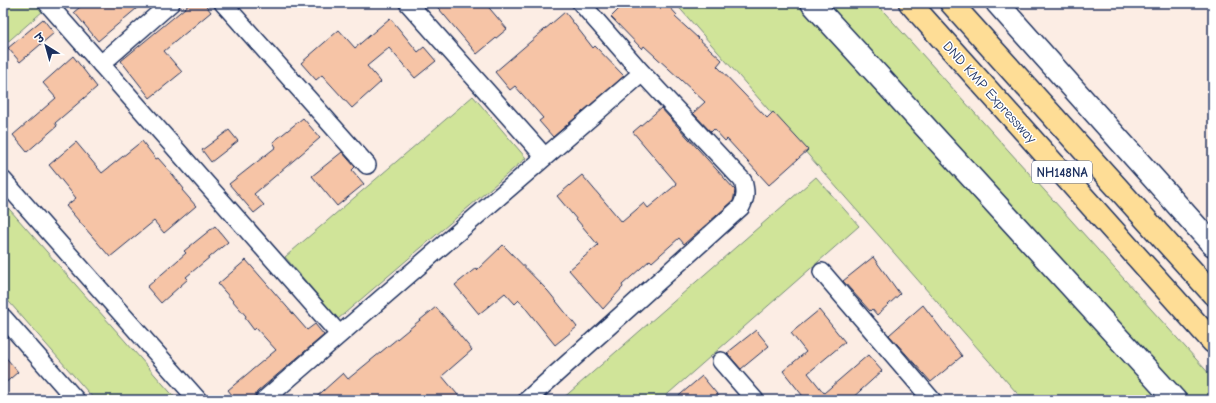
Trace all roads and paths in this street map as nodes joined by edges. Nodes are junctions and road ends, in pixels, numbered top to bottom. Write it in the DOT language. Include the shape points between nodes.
graph roads {
  1 [pos="47,3"];
  2 [pos="172,3"];
  3 [pos="223,3"];
  4 [pos="408,3"];
  5 [pos="581,3"];
  6 [pos="812,3"];
  7 [pos="910,3"];
  8 [pos="951,3"];
  9 [pos="997,3"];
  10 [pos="101,64"];
  11 [pos="642,73"];
  12 [pos="544,156"];
  13 [pos="367,165"];
  14 [pos="3,180"];
  15 [pos="1213,245"];
  16 [pos="822,272"];
  17 [pos="1213,294"];
  18 [pos="3,317"];
  19 [pos="339,334"];
  20 [pos="1213,342"];
  21 [pos="721,361"];
  22 [pos="76,400"];
  23 [pos="198,400"];
  24 [pos="264,400"];
  25 [pos="527,400"];
  26 [pos="756,400"];
  27 [pos="932,400"];
  28 [pos="1175,400"];
  1 -- 10 [label="street"];
  2 -- 10 [label="street"];
  3 -- 13 [label="street"];
  4 -- 12 [label="street"];
  5 -- 11 [label="street"];
  6 -- 28 [label="street"];
  7 -- 20 [label="highway, DND KMP Expressway / NH148NA"];
  8 -- 17 [label="highway, NH148NA"];
  9 -- 15 [label="street"];
  10 -- 19 [label="street"];
  11 -- 12 [label="street"];
  11 -- 25 [label="street" via="743,181 746,198 740,207"];
  12 -- 19 [label="street"];
  14 -- 23 [label="street"];
  16 -- 27 [label="street"];
  18 -- 22 [label="street"];
  19 -- 24 [label="street"];
  21 -- 26 [label="street"];
}
